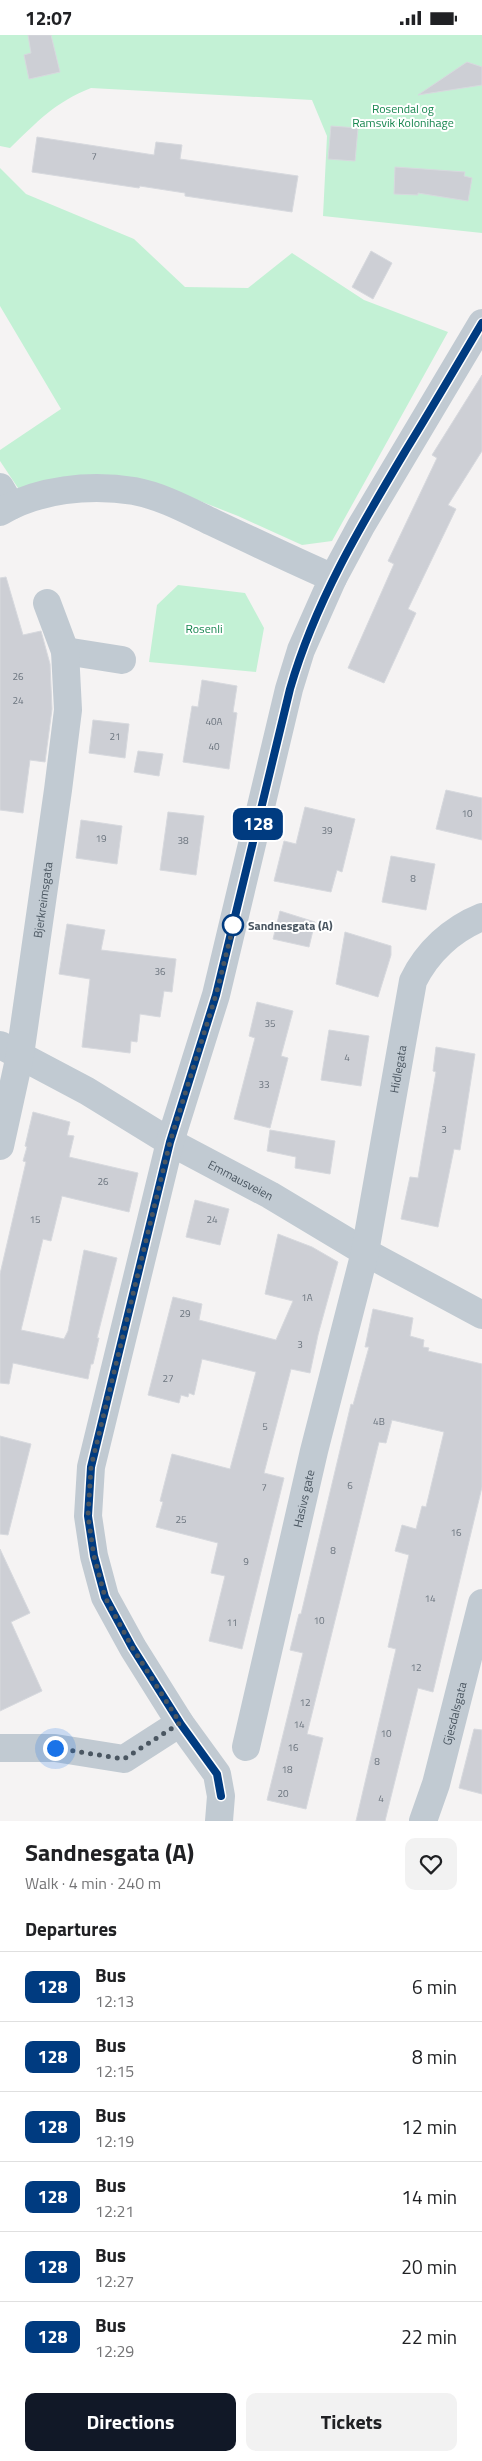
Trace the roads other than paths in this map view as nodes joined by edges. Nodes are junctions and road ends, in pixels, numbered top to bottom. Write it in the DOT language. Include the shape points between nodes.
graph roads {
  1 [pos="482,323"];
  2 [pos="4,502"];
  3 [pos="333,578"];
  4 [pos="47,603"];
  5 [pos="65,651"];
  6 [pos="122,660"];
  7 [pos="482,917"];
  8 [pos="10,1050"];
  9 [pos="170,1142"];
  10 [pos="0,1146"];
  11 [pos="365,1252"];
  12 [pos="482,1315"];
  13 [pos="482,1603"];
  14 [pos="180,1723"];
  15 [pos="246,1747"];
  16 [pos="0,1748"];
  17 [pos="220,1808"];
  18 [pos="423,1821"];
  1 -- 3 [label="street"];
  2 -- 3 [label="street" via="66,490 102,488 134,491 170,502"];
  3 -- 9 [label="street" via="292,679 216,995"];
  4 -- 5 [label="street, Bjerkreimsgata"];
  5 -- 6 [label="street"];
  5 -- 8 [label="street, Bjerkreimsgata" via="68,710 58,790"];
  7 -- 11 [label="street, Hidlegata" via="459,929 432,952 412,981"];
  8 -- 9 [label="street, Emmausveien"];
  8 -- 10 [label="street, Bjerkreimsgata"];
  9 -- 11 [label="street, Emmausveien" via="270,1195"];
  9 -- 14 [label="street" via="91,1467 88,1516 105,1597"];
  11 -- 12 [label="street, Emmausveien"];
  11 -- 15 [label="street, Hasivs gate" via="314,1451"];
  13 -- 18 [label="street, Gjesdalsgata" via="436,1784"];
  14 -- 16 [label="street" via="124,1759 55,1748"];
  14 -- 17 [label="street" via="217,1774"];
}
